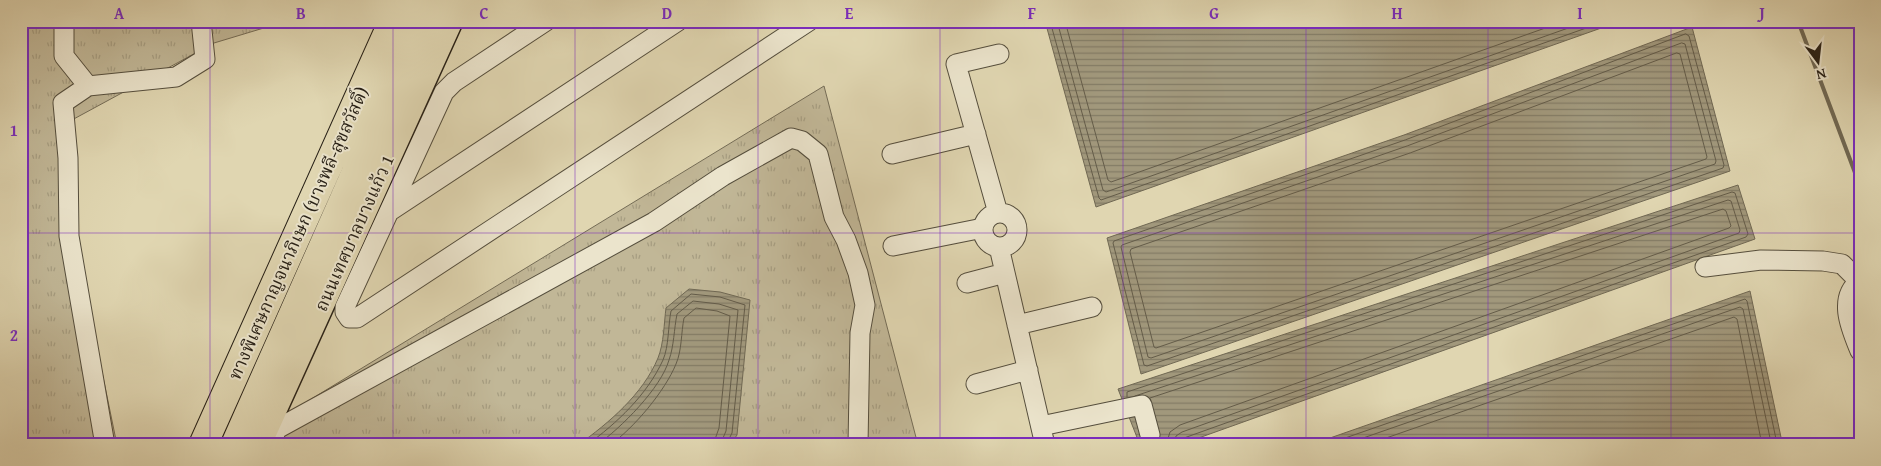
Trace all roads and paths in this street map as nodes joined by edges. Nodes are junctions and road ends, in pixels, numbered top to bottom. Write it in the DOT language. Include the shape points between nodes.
graph roads {
  1 [pos="64,21"];
  2 [pos="201,21"];
  3 [pos="394,21"];
  4 [pos="423,21"];
  5 [pos="450,21"];
  6 [pos="546,21"];
  7 [pos="678,21"];
  8 [pos="809,21"];
  9 [pos="999,54"];
  10 [pos="88,86"];
  11 [pos="976,134"];
  12 [pos="892,154"];
  13 [pos="390,212"];
  14 [pos="998,213"];
  15 [pos="983,228"];
  16 [pos="893,246"];
  17 [pos="999,247"];
  18 [pos="1705,267"];
  19 [pos="1005,273"];
  20 [pos="1859,281"];
  21 [pos="968,283"];
  22 [pos="1092,307"];
  23 [pos="1017,325"];
  24 [pos="1860,352"];
  25 [pos="1028,370"];
  26 [pos="976,384"];
  27 [pos="1041,426"];
  28 [pos="1150,435"];
  29 [pos="105,445"];
  30 [pos="203,445"];
  31 [pos="235,445"];
  32 [pos="258,445"];
  33 [pos="270,445"];
  34 [pos="858,445"];
  35 [pos="1045,445"];
  1 -- 10 [label="street" via="64,56"];
  2 -- 10 [label="street" via="205,59 176,77"];
  3 -- 30 [label="highway, ทางพิเศษกาญจนาภิเษก (บางพลี-สุขสวัสดิ์)"];
  4 -- 31 [label="highway, ทางพิเศษกาญจนาภิเษก (บางพลี-สุขสวัสดิ์)"];
  5 -- 32 [label="main road, ถนนเทศบาลบางแก้ว 1"];
  6 -- 13 [label="street" via="444,92"];
  7 -- 13 [label="street"];
  8 -- 13 [label="street" via="357,318 351,318 347,316 345,307"];
  9 -- 11 [label="street" via="956,64"];
  10 -- 29 [label="street" via="63,103 68,158 69,236"];
  11 -- 12 [label="street"];
  11 -- 14 [label="street"];
  14 -- 15 [label="street" via="988,218"];
  14 -- 17 [label="street" via="1010,215 1018,230 1009,245"];
  15 -- 16 [label="street"];
  15 -- 17 [label="street" via="985,238"];
  17 -- 19 [label="street"];
  18 -- 20 [label="street" via="1761,260 1824,262 1842,264"];
  19 -- 21 [label="street"];
  19 -- 23 [label="street"];
  20 -- 24 [label="street" via="1852,288 1847,307"];
  22 -- 23 [label="street"];
  23 -- 25 [label="street"];
  25 -- 26 [label="street"];
  25 -- 27 [label="street"];
  27 -- 28 [label="street" via="1142,405"];
  27 -- 35 [label="street"];
  33 -- 34 [label="street" via="277,429 654,222 723,176 791,138 802,141 818,154 834,217 858,273 865,305 860,333"];
}
